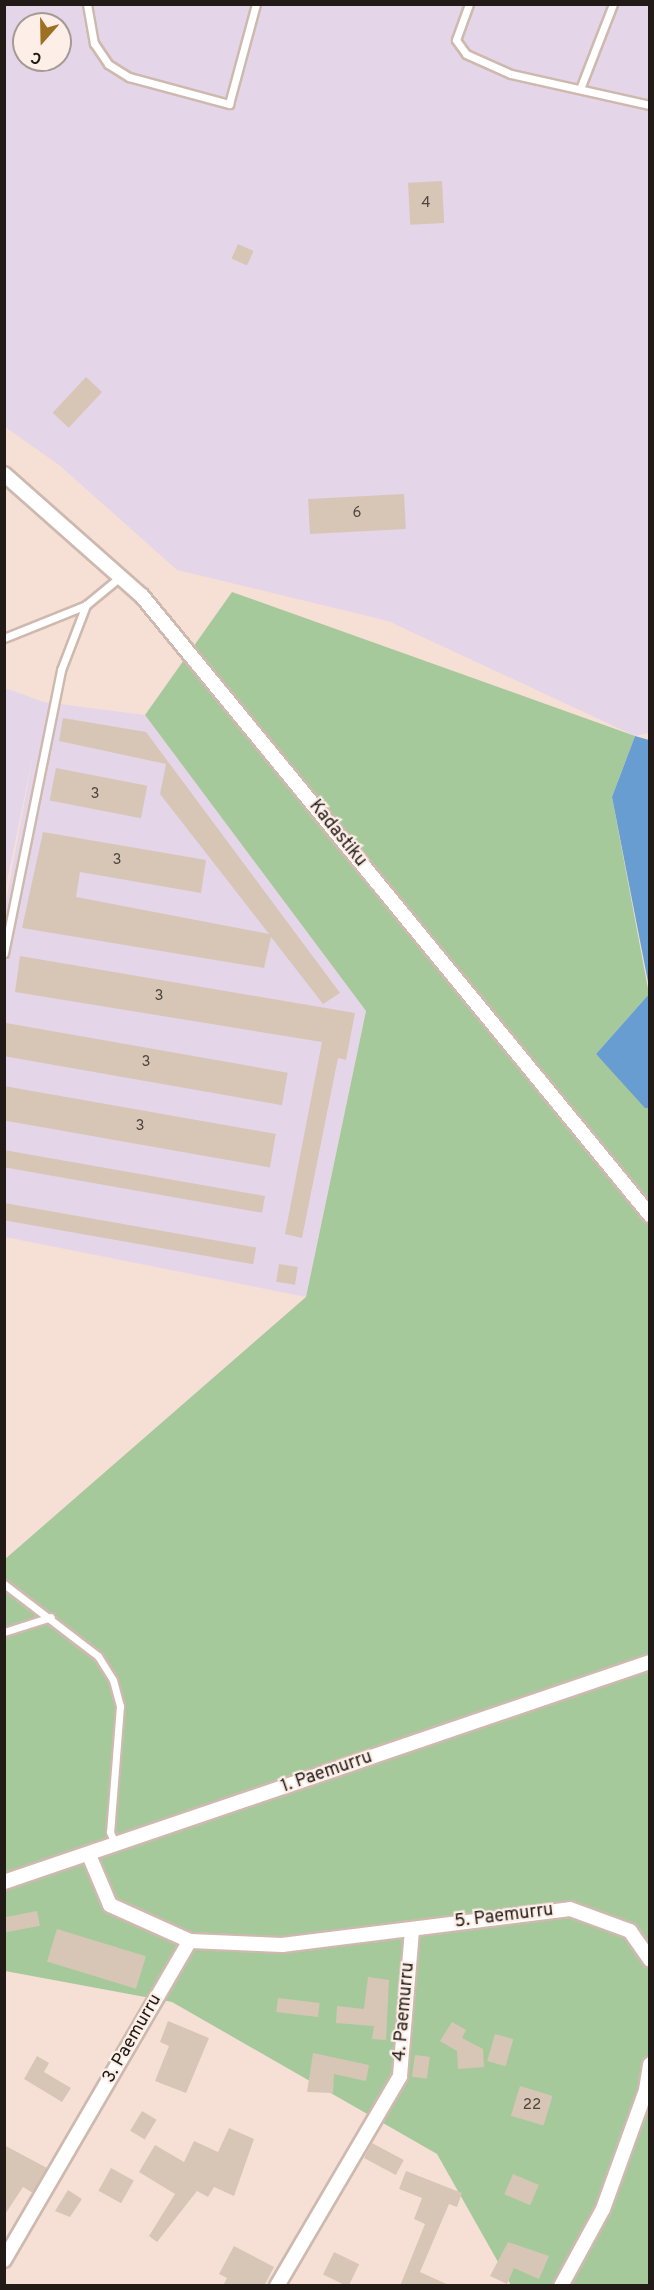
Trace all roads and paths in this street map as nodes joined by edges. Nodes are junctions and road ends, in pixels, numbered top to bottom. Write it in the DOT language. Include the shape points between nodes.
graph roads {
  1 [pos="87,4"];
  2 [pos="256,4"];
  3 [pos="469,4"];
  4 [pos="613,4"];
  5 [pos="580,89"];
  6 [pos="650,105"];
  7 [pos="4,474"];
  8 [pos="120,577"];
  9 [pos="86,605"];
  10 [pos="4,638"];
  11 [pos="4,953"];
  12 [pos="650,1215"];
  13 [pos="4,1584"];
  14 [pos="51,1617"];
  15 [pos="4,1632"];
  16 [pos="650,1662"];
  17 [pos="116,1846"];
  18 [pos="89,1855"];
  19 [pos="4,1882"];
  20 [pos="412,1929"];
  21 [pos="190,1941"];
  22 [pos="650,1959"];
  23 [pos="650,2064"];
  24 [pos="4,2260"];
  25 [pos="277,2286"];
  26 [pos="561,2286"];
  1 -- 2 [label="lane" via="94,43 108,64 129,77 229,104"];
  3 -- 5 [label="lane" via="456,40 466,54 511,74"];
  4 -- 5 [label="lane"];
  5 -- 6 [label="lane"];
  7 -- 8 [label="street, Kadastiku"];
  8 -- 9 [label="lane"];
  8 -- 12 [label="street, Kadastiku" via="142,596"];
  9 -- 10 [label="lane"];
  9 -- 11 [label="lane" via="61,670"];
  13 -- 14 [label="lane"];
  14 -- 15 [label="lane"];
  14 -- 17 [label="lane" via="98,1656 112,1680 120,1706 110,1832"];
  16 -- 17 [label="street, 1. Paemurru"];
  17 -- 18 [label="street, 1. Paemurru"];
  18 -- 19 [label="street, 1. Paemurru"];
  18 -- 21 [label="street" via="110,1905"];
  20 -- 21 [label="street" via="282,1945"];
  20 -- 22 [label="street, 5. Paemurru" via="570,1909 630,1930"];
  20 -- 25 [label="street, 4. Paemurru" via="399,2076"];
  21 -- 24 [label="street, 3. Paemurru"];
  23 -- 26 [label="street" via="646,2090 603,2209"];
}
